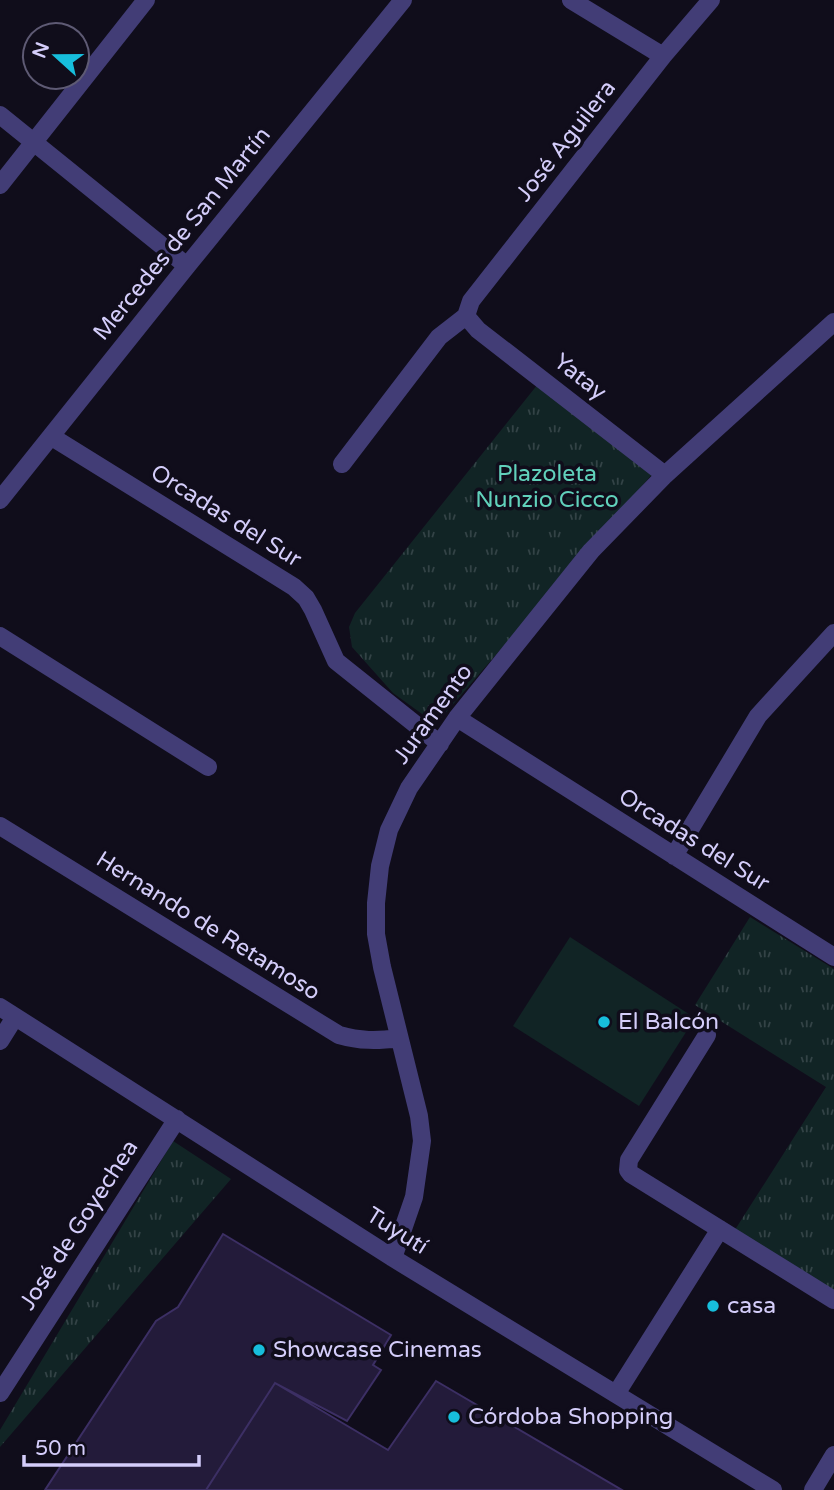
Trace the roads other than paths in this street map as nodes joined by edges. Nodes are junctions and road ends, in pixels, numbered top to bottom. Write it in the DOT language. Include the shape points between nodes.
graph roads {
  1 [pos="146,0"];
  2 [pos="403,0"];
  3 [pos="571,0"];
  4 [pos="710,0"];
  5 [pos="663,56"];
  6 [pos="0,115"];
  7 [pos="34,142"];
  8 [pos="0,185"];
  9 [pos="187,265"];
  10 [pos="466,316"];
  11 [pos="834,323"];
  12 [pos="52,437"];
  13 [pos="342,464"];
  14 [pos="666,475"];
  15 [pos="0,500"];
  16 [pos="834,633"];
  17 [pos="0,636"];
  18 [pos="457,718"];
  19 [pos="440,744"];
  20 [pos="208,767"];
  21 [pos="0,826"];
  22 [pos="674,856"];
  23 [pos="834,957"];
  24 [pos="0,1006"];
  25 [pos="15,1017"];
  26 [pos="707,1035"];
  27 [pos="399,1038"];
  28 [pos="0,1041"];
  29 [pos="177,1119"];
  30 [pos="720,1229"];
  31 [pos="393,1258"];
  32 [pos="834,1300"];
  33 [pos="0,1393"];
  34 [pos="616,1394"];
  35 [pos="834,1455"];
  36 [pos="772,1490"];
  37 [pos="813,1490"];
  1 -- 7 [label="street"];
  2 -- 9 [label="street, Mercedes de San Martín"];
  3 -- 5 [label="street"];
  4 -- 5 [label="street, José Aguilera"];
  5 -- 10 [label="street, José Aguilera" via="471,302"];
  6 -- 7 [label="street"];
  7 -- 8 [label="street"];
  7 -- 9 [label="street"];
  9 -- 12 [label="street, Mercedes de San Martín"];
  10 -- 13 [label="street" via="439,337"];
  10 -- 14 [label="street, Yatay"];
  11 -- 14 [label="street, Juramento"];
  12 -- 15 [label="street, Mercedes de San Martín"];
  12 -- 19 [label="street, Orcadas del Sur" via="294,587 313,610 336,661"];
  14 -- 18 [label="street, Juramento" via="591,551"];
  16 -- 22 [label="street" via="758,716"];
  17 -- 20 [label="street"];
  18 -- 19 [label="street, Juramento"];
  18 -- 22 [label="street, Orcadas del Sur"];
  19 -- 27 [label="street, Juramento" via="409,788 389,830 380,866 376,934"];
  21 -- 27 [label="street, Hernando de Retamoso" via="339,1035 376,1041"];
  22 -- 23 [label="street, Orcadas del Sur"];
  24 -- 25 [label="street, Tuyutí"];
  25 -- 28 [label="street"];
  25 -- 29 [label="street, Tuyutí"];
  26 -- 30 [label="street" via="629,1160 628,1170"];
  27 -- 31 [label="street, Juramento" via="422,1141 414,1197"];
  29 -- 31 [label="street, Tuyutí"];
  29 -- 33 [label="street, José de Goyechea"];
  30 -- 32 [label="street"];
  30 -- 34 [label="street"];
  31 -- 34 [label="street, Tuyutí"];
  34 -- 36 [label="street, Tuyutí"];
  35 -- 37 [label="street"];
}
